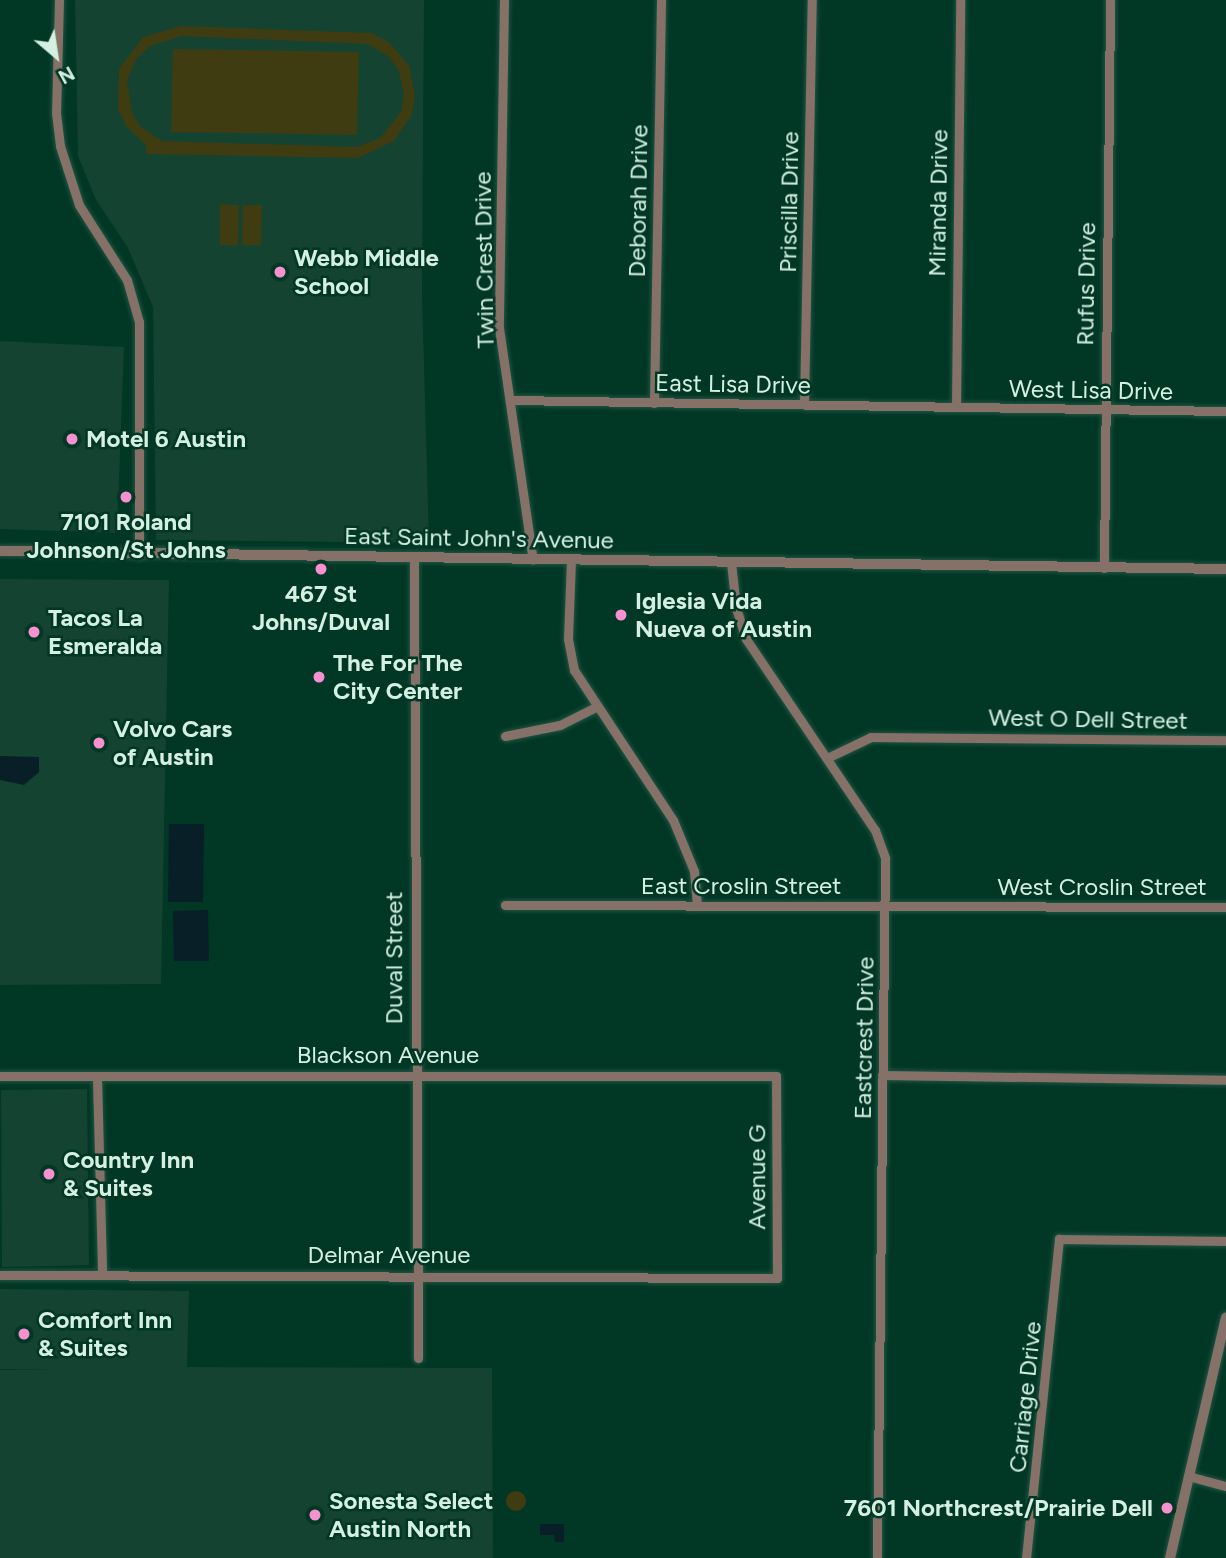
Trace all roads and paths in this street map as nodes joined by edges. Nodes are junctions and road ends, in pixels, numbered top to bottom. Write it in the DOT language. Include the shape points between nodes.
graph roads {
  1 [pos="59,0"];
  2 [pos="504,0"];
  3 [pos="661,0"];
  4 [pos="812,0"];
  5 [pos="960,0"];
  6 [pos="1110,0"];
  7 [pos="510,400"];
  8 [pos="654,402"];
  9 [pos="804,404"];
  10 [pos="956,407"];
  11 [pos="1104,410"];
  12 [pos="1226,411"];
  13 [pos="0,551"];
  14 [pos="139,555"];
  15 [pos="414,558"];
  16 [pos="533,560"];
  17 [pos="571,560"];
  18 [pos="731,562"];
  19 [pos="1104,568"];
  20 [pos="1226,569"];
  21 [pos="596,706"];
  22 [pos="505,736"];
  23 [pos="1226,740"];
  24 [pos="827,758"];
  25 [pos="696,904"];
  26 [pos="505,905"];
  27 [pos="886,906"];
  28 [pos="977,906"];
  29 [pos="1226,907"];
  30 [pos="415,1073"];
  31 [pos="882,1075"];
  32 [pos="0,1076"];
  33 [pos="776,1076"];
  34 [pos="97,1078"];
  35 [pos="1226,1080"];
  36 [pos="1226,1241"];
  37 [pos="102,1273"];
  38 [pos="417,1274"];
  39 [pos="0,1275"];
  40 [pos="777,1278"];
  41 [pos="1226,1317"];
  42 [pos="418,1358"];
  43 [pos="1188,1476"];
  44 [pos="1226,1486"];
  45 [pos="877,1558"];
  46 [pos="1026,1558"];
  47 [pos="1170,1558"];
  1 -- 14 [label="street" via="56,113 60,146 79,205 127,280 139,322"];
  2 -- 7 [label="street, Twin Crest Drive" via="499,328"];
  3 -- 8 [label="street, Deborah Drive"];
  4 -- 9 [label="street, Priscilla Drive"];
  5 -- 10 [label="street, Miranda Drive"];
  6 -- 11 [label="street, Rufus Drive"];
  7 -- 8 [label="street, East Lisa Drive"];
  7 -- 16 [label="street, Twin Crest Drive"];
  8 -- 9 [label="street, East Lisa Drive"];
  9 -- 10 [label="street, East Lisa Drive"];
  10 -- 11 [label="street, West Lisa Drive"];
  11 -- 12 [label="street, West Lisa Drive"];
  11 -- 19 [label="street, Rufus Drive"];
  13 -- 14 [label="street, East Saint John's Avenue"];
  14 -- 15 [label="street, East Saint John's Avenue"];
  15 -- 16 [label="street, East Saint John's Avenue"];
  15 -- 30 [label="street, Duval Street"];
  16 -- 17 [label="street, East Saint John's Avenue"];
  17 -- 18 [label="street, East Saint John's Avenue"];
  17 -- 21 [label="street" via="571,657 579,683"];
  18 -- 19 [label="street, East Saint John's Avenue"];
  18 -- 24 [label="street, Eastcrest Drive" via="736,608 746,639"];
  19 -- 20 [label="street, East Saint John's Avenue"];
  21 -- 22 [label="street" via="560,725"];
  21 -- 25 [label="street" via="673,820 694,871"];
  23 -- 24 [label="street, West O Dell Street" via="871,737"];
  24 -- 27 [label="street, Eastcrest Drive" via="880,839 887,877"];
  25 -- 26 [label="street, East Croslin Street"];
  25 -- 27 [label="street, East Croslin Street"];
  27 -- 28 [label="street, East Croslin Street"];
  27 -- 31 [label="street, Eastcrest Drive"];
  28 -- 29 [label="street, West Croslin Street"];
  30 -- 33 [label="street, Blackson Avenue"];
  30 -- 34 [label="street, Blackson Avenue"];
  30 -- 38 [label="street, Duval Street"];
  31 -- 35 [label="street"];
  31 -- 45 [label="street, Eastcrest Drive"];
  32 -- 34 [label="street, Blackson Avenue"];
  33 -- 40 [label="street, Avenue G"];
  34 -- 37 [label="street"];
  36 -- 46 [label="street, Carriage Drive" via="1059,1239"];
  37 -- 38 [label="street, Delmar Avenue"];
  37 -- 39 [label="street, Delmar Avenue"];
  38 -- 40 [label="street, Delmar Avenue"];
  38 -- 42 [label="street, Duval Street"];
  41 -- 43 [label="street"];
  43 -- 44 [label="street"];
  43 -- 47 [label="street"];
}
